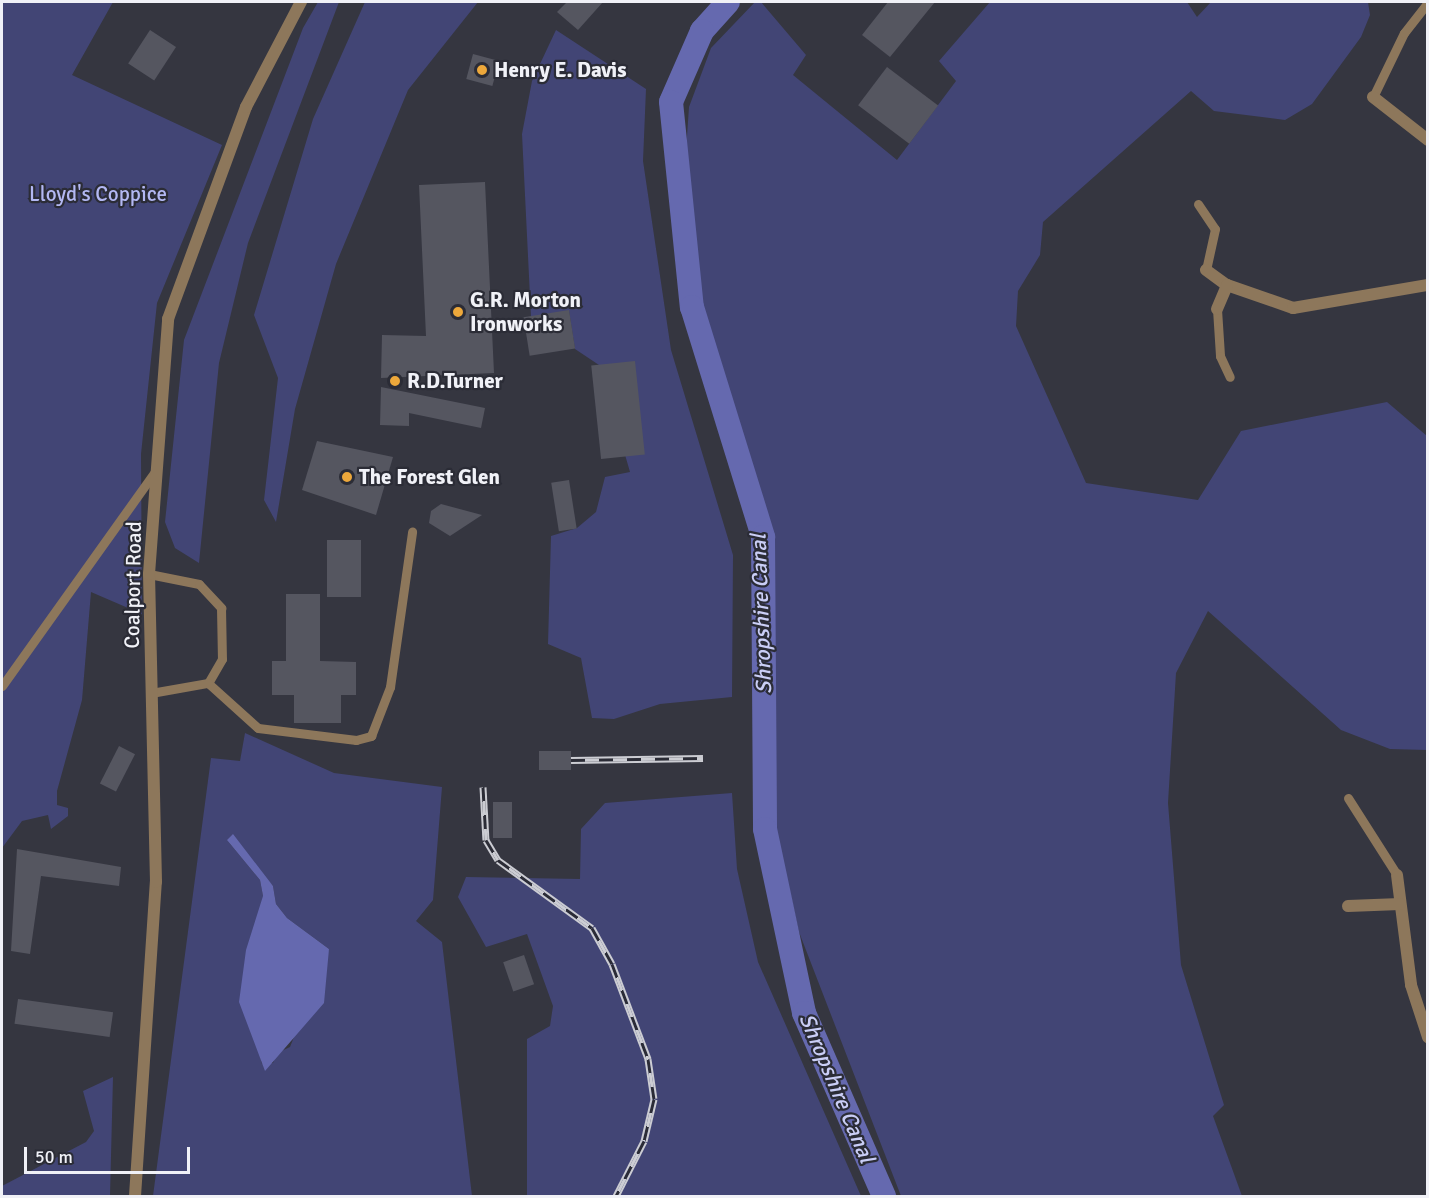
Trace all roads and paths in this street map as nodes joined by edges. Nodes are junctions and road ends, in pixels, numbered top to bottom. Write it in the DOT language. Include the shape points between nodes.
graph roads {
  1 [pos="301,2"];
  2 [pos="1428,2"];
  3 [pos="1373,97"];
  4 [pos="1428,140"];
  5 [pos="1198,204"];
  6 [pos="1206,270"];
  7 [pos="1227,285"];
  8 [pos="1428,285"];
  9 [pos="1217,309"];
  10 [pos="1230,377"];
  11 [pos="157,468"];
  12 [pos="412,532"];
  13 [pos="149,574"];
  14 [pos="208,683"];
  15 [pos="2,686"];
  16 [pos="151,693"];
  17 [pos="1348,798"];
  18 [pos="1396,875"];
  19 [pos="1400,904"];
  20 [pos="1348,906"];
  21 [pos="1428,1037"];
  22 [pos="135,1197"];
  1 -- 11 [label="street, Coalport Road" via="246,107 168,319"];
  2 -- 3 [label="lane" via="1404,33"];
  3 -- 4 [label="street"];
  5 -- 6 [label="lane" via="1215,229"];
  6 -- 7 [label="street"];
  7 -- 8 [label="street" via="1293,308"];
  7 -- 9 [label="street"];
  9 -- 10 [label="lane" via="1220,356"];
  11 -- 13 [label="street, Coalport Road"];
  11 -- 15 [label="lane"];
  12 -- 14 [label="lane" via="390,687 371,736 356,740 258,728"];
  13 -- 14 [label="lane" via="199,584 221,608 222,659"];
  13 -- 16 [label="street, Coalport Road"];
  14 -- 16 [label="lane"];
  16 -- 22 [label="street, Coalport Road" via="156,882"];
  17 -- 18 [label="lane"];
  18 -- 19 [label="street"];
  19 -- 20 [label="street"];
  19 -- 21 [label="street" via="1411,986"];
}
